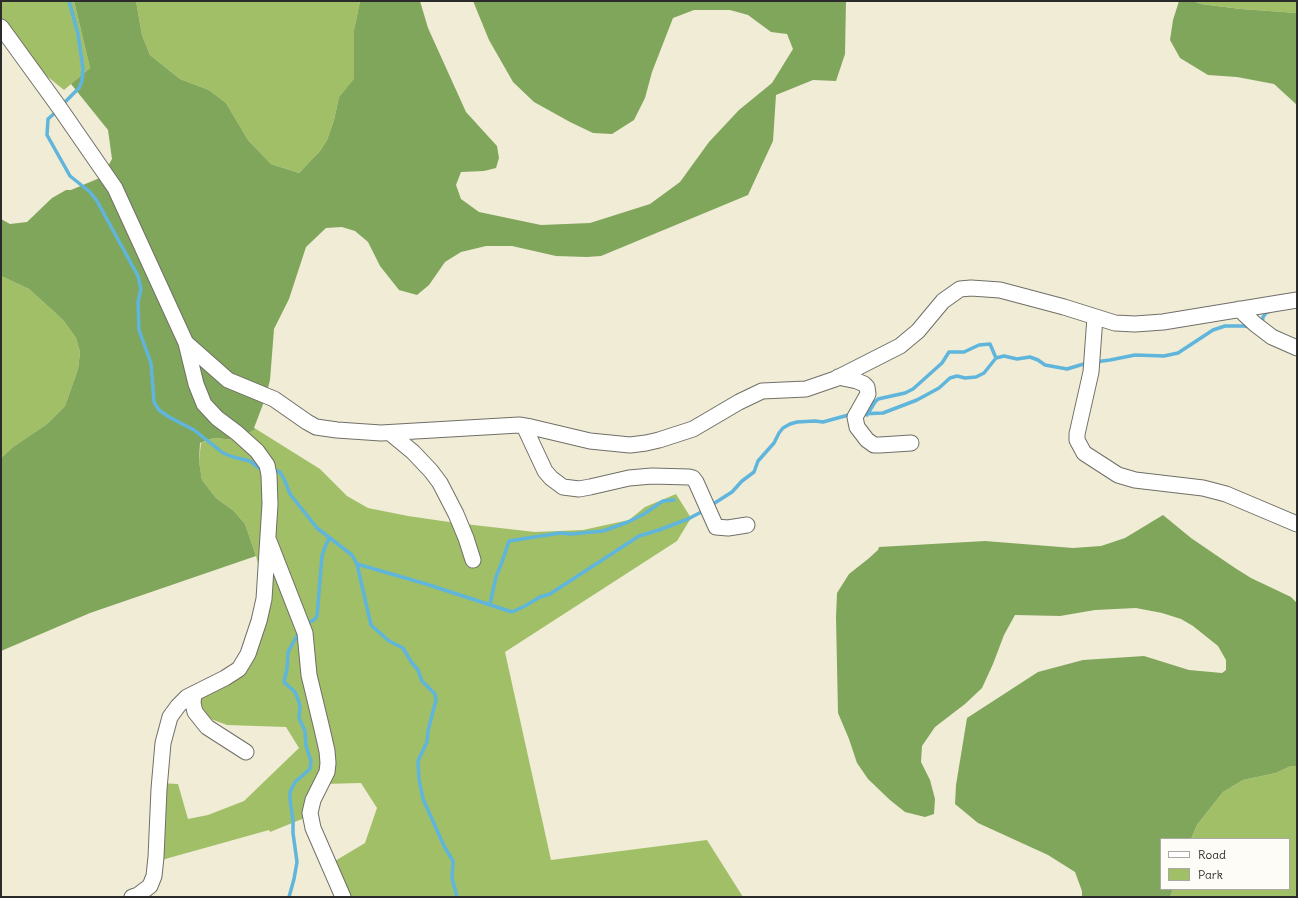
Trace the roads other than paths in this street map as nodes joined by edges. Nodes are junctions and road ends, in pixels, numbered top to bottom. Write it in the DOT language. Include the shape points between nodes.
graph roads {
  1 [pos="1,27"];
  2 [pos="1297,300"];
  3 [pos="1239,309"];
  4 [pos="1095,317"];
  5 [pos="186,343"];
  6 [pos="1297,348"];
  7 [pos="838,377"];
  8 [pos="524,426"];
  9 [pos="390,433"];
  10 [pos="911,443"];
  11 [pos="1297,524"];
  12 [pos="747,525"];
  13 [pos="268,536"];
  14 [pos="473,560"];
  15 [pos="194,694"];
  16 [pos="246,752"];
  17 [pos="132,897"];
  18 [pos="343,897"];
  1 -- 5 [label="street" via="115,188"];
  2 -- 3 [label="street"];
  3 -- 4 [label="street" via="1163,322 1115,323"];
  3 -- 6 [label="street" via="1272,337"];
  4 -- 7 [label="street" via="1000,290 960,289 943,301 918,331 900,346"];
  4 -- 11 [label="street" via="1091,372 1077,434 1077,440 1084,453 1118,475 1226,494"];
  5 -- 9 [label="street" via="228,380 274,399 316,427"];
  5 -- 13 [label="street" via="196,384 204,404 217,418 252,445 267,465 270,504"];
  7 -- 8 [label="street" via="806,389 762,391 693,429 646,443 630,445 590,441"];
  7 -- 10 [label="street" via="857,381 867,387 868,394 855,417 857,427 867,440 880,445"];
  8 -- 9 [label="street"];
  8 -- 12 [label="street" via="546,471 563,486 590,487 629,478 652,476 689,477 696,482 716,527"];
  9 -- 14 [label="street" via="413,452 440,483 456,514"];
  13 -- 15 [label="street" via="262,608 245,661 232,674"];
  13 -- 18 [label="street" via="306,633 309,675 328,763 327,772 313,800 310,814 313,828"];
  15 -- 16 [label="street" via="195,712 207,727"];
  15 -- 17 [label="street" via="187,697 170,717 163,743 158,789 154,876 150,886"];
}
